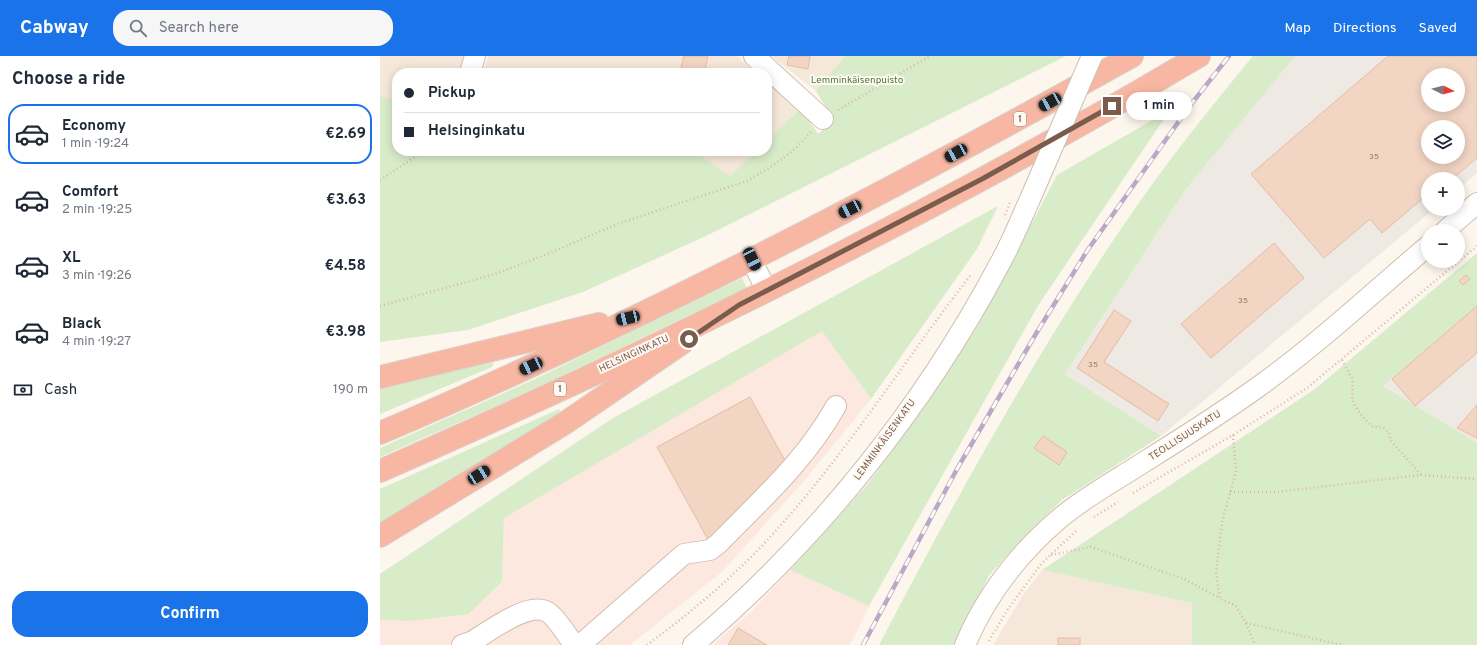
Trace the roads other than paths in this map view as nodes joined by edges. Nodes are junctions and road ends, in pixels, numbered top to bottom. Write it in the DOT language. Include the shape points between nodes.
graph roads {
  1 [pos="475,56"];
  2 [pos="754,56"];
  3 [pos="1092,56"];
  4 [pos="1132,56"];
  5 [pos="1199,56"];
  6 [pos="471,68"];
  7 [pos="767,68"];
  8 [pos="772,72"];
  9 [pos="823,119"];
  10 [pos="1477,203"];
  11 [pos="1453,224"];
  12 [pos="1421,252"];
  13 [pos="752,259"];
  14 [pos="767,290"];
  15 [pos="739,305"];
  16 [pos="643,314"];
  17 [pos="380,378"];
  18 [pos="836,406"];
  19 [pos="380,433"];
  20 [pos="380,471"];
  21 [pos="380,536"];
  22 [pos="462,645"];
  23 [pos="574,645"];
  24 [pos="580,645"];
  25 [pos="693,645"];
  26 [pos="965,645"];
  1 -- 6 [label="street"];
  2 -- 7 [label="street"];
  3 -- 25 [label="street, LEMMINKÄISENKATU, bridge" via="1030,199 986,289 933,375 855,481 758,598"];
  4 -- 13 [label="highway, 1" via="907,180"];
  5 -- 14 [label="highway, HELSINGINKATU / 1" via="982,179"];
  8 -- 9 [label="street"];
  10 -- 11 [label="street"];
  12 -- 26 [label="street, TEOLLISUUSKATU" via="1260,386 1060,518 1009,569 976,619"];
  13 -- 14 [label="street"];
  13 -- 16 [label="highway, 1"];
  14 -- 15 [label="highway, HELSINGINKATU / 1"];
  15 -- 20 [label="highway, HELSINGINKATU / 1"];
  15 -- 21 [label="highway" via="565,423"];
  16 -- 17 [label="highway"];
  16 -- 19 [label="highway, 1"];
  18 -- 24 [label="street" via="824,428 797,463 718,544 710,550 684,554"];
  22 -- 23 [label="street" via="472,642 524,611 539,609 549,613"];
}
